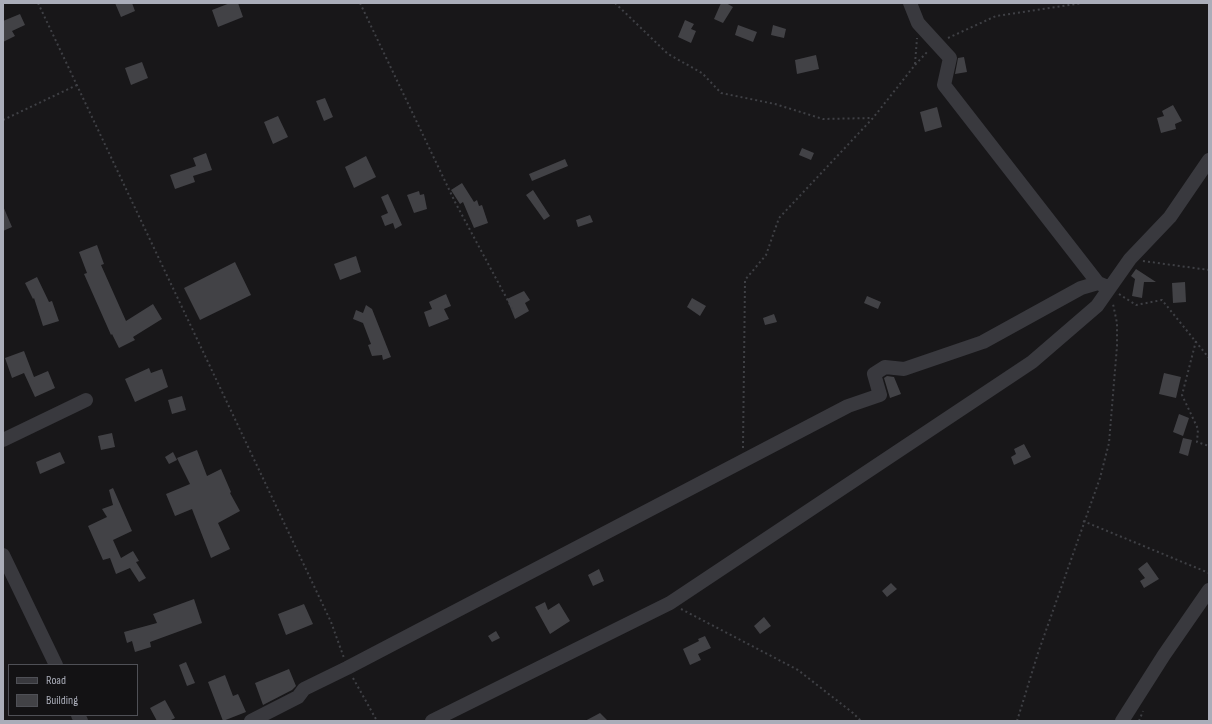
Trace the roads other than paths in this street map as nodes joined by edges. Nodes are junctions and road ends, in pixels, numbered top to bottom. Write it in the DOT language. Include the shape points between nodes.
graph roads {
  1 [pos="910,3"];
  2 [pos="1209,160"];
  3 [pos="1104,285"];
  4 [pos="86,400"];
  5 [pos="3,440"];
  6 [pos="3,555"];
  7 [pos="1209,590"];
  8 [pos="56,664"];
  9 [pos="446,718"];
  10 [pos="251,721"];
  11 [pos="432,721"];
  12 [pos="1122,721"];
  1 -- 3 [label="street" via="918,23 950,58 944,85"];
  2 -- 3 [label="street" via="1170,217"];
  3 -- 9 [label="street" via="1097,306 1032,362 670,603"];
  3 -- 10 [label="street" via="1081,288 983,342 904,370 885,367 874,374 880,395 848,406 304,689 298,697"];
  4 -- 5 [label="street"];
  6 -- 8 [label="street"];
  7 -- 12 [label="street" via="1164,654"];
  9 -- 11 [label="street"];
}
